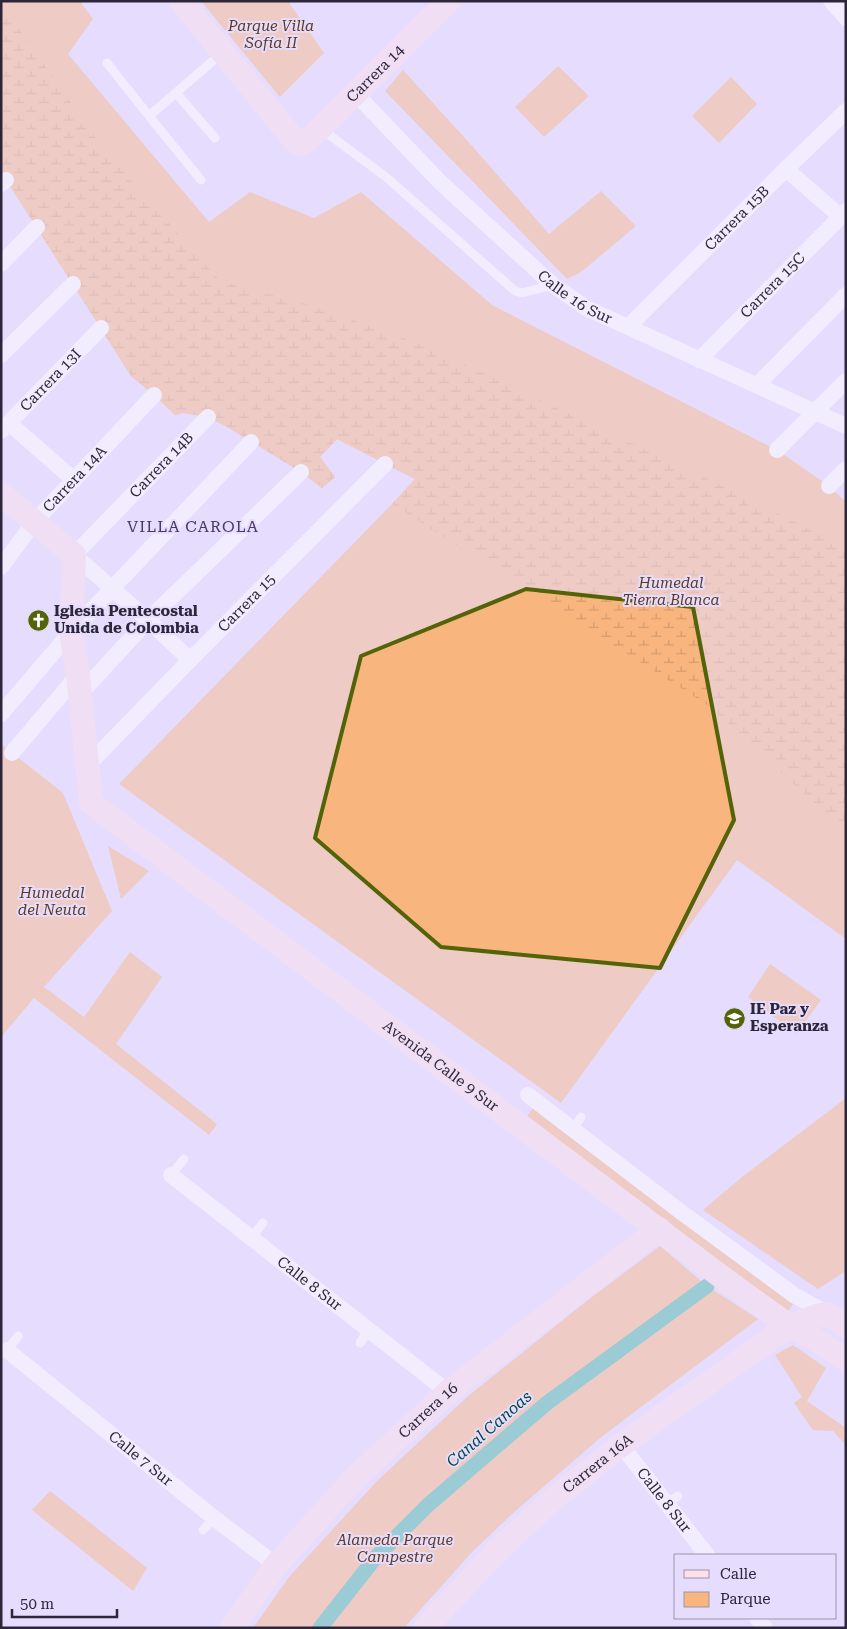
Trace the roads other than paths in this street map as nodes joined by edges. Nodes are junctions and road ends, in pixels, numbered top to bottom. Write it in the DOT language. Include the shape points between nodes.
graph roads {
  1 [pos="181,1"];
  2 [pos="449,1"];
  3 [pos="831,1"];
  4 [pos="846,18"];
  5 [pos="222,52"];
  6 [pos="107,63"];
  7 [pos="176,93"];
  8 [pos="354,93"];
  9 [pos="846,111"];
  10 [pos="149,116"];
  11 [pos="320,128"];
  12 [pos="215,138"];
  13 [pos="786,169"];
  14 [pos="201,180"];
  15 [pos="843,214"];
  16 [pos="37,227"];
  17 [pos="1,264"];
  18 [pos="73,284"];
  19 [pos="552,285"];
  20 [pos="846,295"];
  21 [pos="101,328"];
  22 [pos="628,328"];
  23 [pos="1,355"];
  24 [pos="699,360"];
  25 [pos="846,381"];
  26 [pos="757,385"];
  27 [pos="154,395"];
  28 [pos="814,412"];
  29 [pos="208,417"];
  30 [pos="846,426"];
  31 [pos="5,427"];
  32 [pos="252,442"];
  33 [pos="777,450"];
  34 [pos="385,464"];
  35 [pos="846,469"];
  36 [pos="301,472"];
  37 [pos="74,480"];
  38 [pos="829,486"];
  39 [pos="1,494"];
  40 [pos="35,521"];
  41 [pos="74,555"];
  42 [pos="1,567"];
  43 [pos="113,589"];
  44 [pos="148,620"];
  45 [pos="71,632"];
  46 [pos="190,660"];
  47 [pos="79,685"];
  48 [pos="1,714"];
  49 [pos="12,752"];
  50 [pos="87,766"];
  51 [pos="528,1095"];
  52 [pos="184,1159"];
  53 [pos="171,1175"];
  54 [pos="263,1223"];
  55 [pos="658,1229"];
  56 [pos="252,1238"];
  57 [pos="837,1320"];
  58 [pos="792,1328"];
  59 [pos="18,1336"];
  60 [pos="7,1350"];
  61 [pos="846,1360"];
  62 [pos="448,1392"];
  63 [pos="620,1445"];
  64 [pos="706,1554"];
  65 [pos="276,1565"];
  66 [pos="232,1628"];
  67 [pos="425,1628"];
  1 -- 5 [label="street"];
  2 -- 8 [label="street, Carrera 14"];
  3 -- 4 [label="street"];
  5 -- 7 [label="lane"];
  5 -- 11 [label="street, Carrera 14" via="295,141 307,142"];
  6 -- 10 [label="lane"];
  7 -- 10 [label="lane"];
  7 -- 12 [label="lane"];
  8 -- 11 [label="street, Carrera 14"];
  8 -- 19 [label="street, Calle 16 Sur" via="440,182"];
  9 -- 13 [label="street, Carrera 15B"];
  10 -- 14 [label="lane"];
  11 -- 19 [label="lane" via="386,177 515,291 522,293"];
  13 -- 15 [label="street"];
  13 -- 22 [label="street, Carrera 15B"];
  15 -- 24 [label="street, Carrera 15C"];
  16 -- 17 [label="street"];
  18 -- 23 [label="street"];
  19 -- 22 [label="street, Calle 16 Sur" via="586,308"];
  20 -- 26 [label="street"];
  21 -- 31 [label="street, Carrera 13I"];
  22 -- 24 [label="street, Calle 16 Sur"];
  24 -- 26 [label="street, Calle 16 Sur"];
  25 -- 28 [label="street"];
  26 -- 28 [label="street, Calle 16 Sur"];
  27 -- 37 [label="street, Carrera 14A"];
  28 -- 30 [label="street, Calle 16 Sur"];
  28 -- 33 [label="street"];
  29 -- 41 [label="street, Carrera 14B"];
  31 -- 37 [label="street"];
  32 -- 43 [label="street"];
  34 -- 46 [label="street, Carrera 15"];
  35 -- 38 [label="street"];
  36 -- 44 [label="street"];
  37 -- 40 [label="street, Carrera 14A"];
  39 -- 40 [label="street"];
  40 -- 41 [label="street"];
  40 -- 42 [label="street, Carrera 14A"];
  41 -- 43 [label="street"];
  41 -- 45 [label="street"];
  43 -- 44 [label="street"];
  43 -- 45 [label="street"];
  44 -- 46 [label="street"];
  44 -- 47 [label="street"];
  45 -- 47 [label="street"];
  45 -- 48 [label="street"];
  46 -- 50 [label="street, Carrera 15"];
  47 -- 49 [label="street"];
  47 -- 50 [label="street"];
  50 -- 55 [label="street, Avenida Calle 9 Sur" via="90,803"];
  51 -- 57 [label="street" via="577,1123 681,1212 794,1295"];
  52 -- 53 [label="lane"];
  53 -- 56 [label="street, Calle 8 Sur"];
  54 -- 56 [label="lane"];
  55 -- 58 [label="street, Avenida Calle 9 Sur"];
  55 -- 62 [label="street, Carrera 16"];
  56 -- 62 [label="street, Calle 8 Sur" via="364,1337"];
  57 -- 58 [label="street" via="817,1315"];
  58 -- 61 [label="street, Avenida Calle 9 Sur"];
  58 -- 63 [label="street, Carrera 16A" via="779,1333"];
  59 -- 60 [label="lane"];
  60 -- 65 [label="street, Calle 7 Sur" via="209,1524"];
  62 -- 65 [label="street, Carrera 16" via="357,1476"];
  63 -- 64 [label="street, Calle 8 Sur" via="672,1500"];
  63 -- 67 [label="street, Carrera 16A" via="552,1500 497,1551"];
  65 -- 66 [label="street, Carrera 16"];
}
